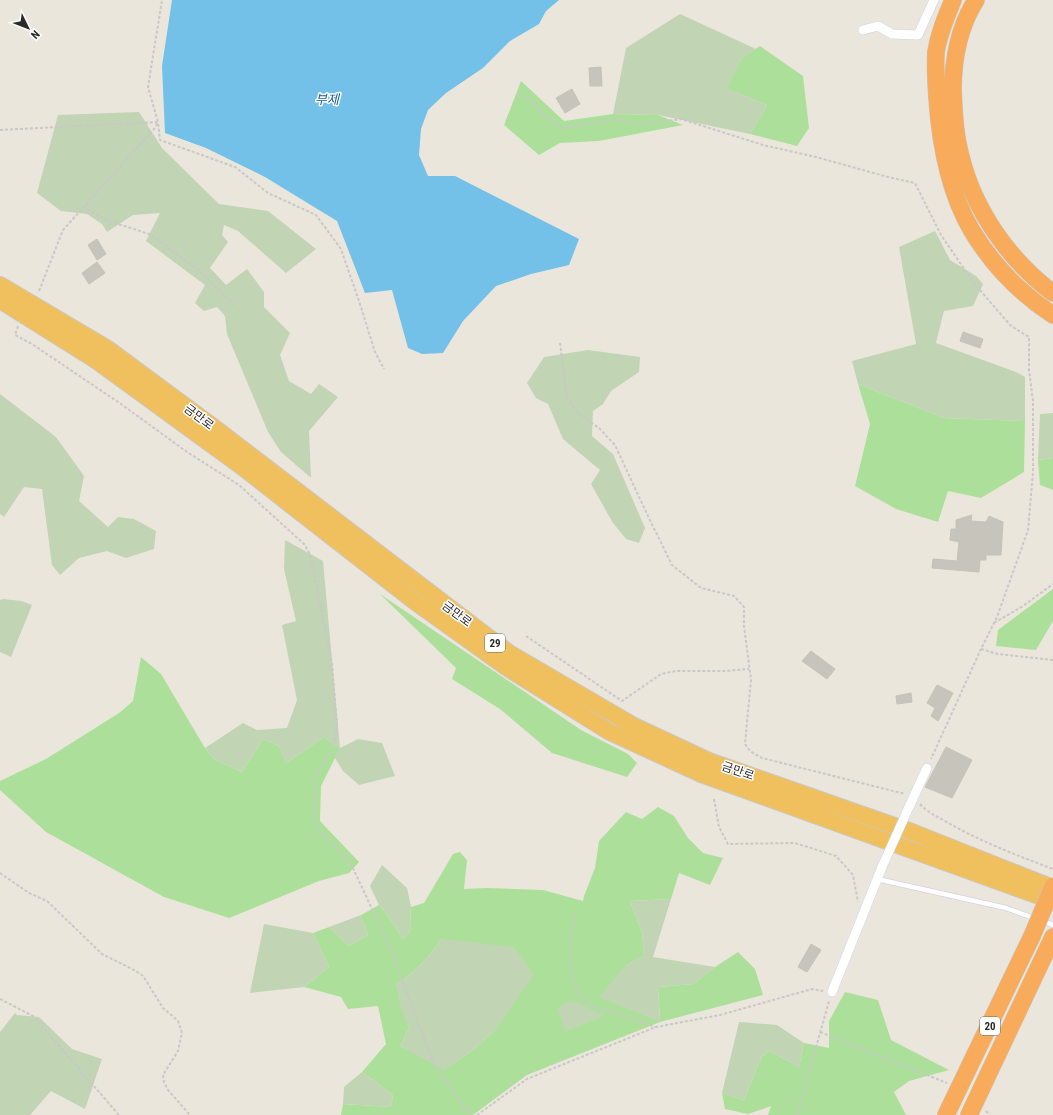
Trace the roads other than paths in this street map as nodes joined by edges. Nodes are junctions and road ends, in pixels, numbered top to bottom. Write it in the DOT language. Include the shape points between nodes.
graph roads {
  1 [pos="934,0"];
  2 [pos="953,0"];
  3 [pos="976,0"];
  4 [pos="863,30"];
  5 [pos="0,285"];
  6 [pos="1053,293"];
  7 [pos="0,300"];
  8 [pos="1053,316"];
  9 [pos="927,768"];
  10 [pos="877,879"];
  11 [pos="1053,887"];
  12 [pos="1053,901"];
  13 [pos="1053,925"];
  14 [pos="1052,940"];
  15 [pos="832,992"];
  16 [pos="977,1113"];
  17 [pos="946,1115"];
  1 -- 4 [label="street" via="918,35 892,34 878,26"];
  2 -- 8 [label="highway" via="943,23 936,52 939,126 949,175 958,203 992,260 1016,285"];
  3 -- 6 [label="highway" via="959,38 953,77 954,114 960,156 985,217 1007,248"];
  5 -- 11 [label="highway, 금만로 / 29" via="108,349 509,653 634,726 710,761 912,832"];
  7 -- 12 [label="highway, 금만로 / 29" via="98,361 241,466 414,601 506,667 608,731 701,774"];
  9 -- 10 [label="street, bridge"];
  10 -- 13 [label="lane" via="1006,908"];
  10 -- 15 [label="street"];
  11 -- 17 [label="highway, 20, bridge"];
  14 -- 16 [label="highway, 20"];
}
